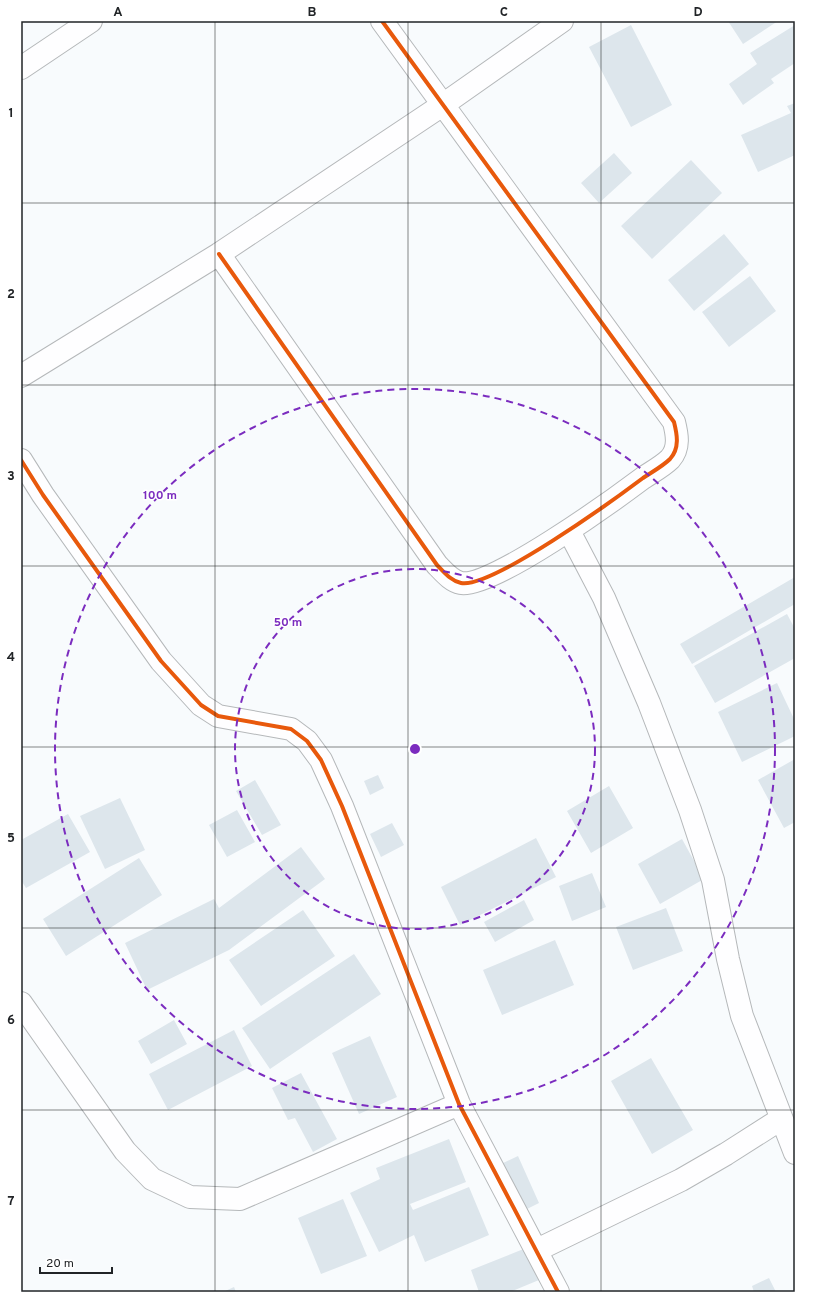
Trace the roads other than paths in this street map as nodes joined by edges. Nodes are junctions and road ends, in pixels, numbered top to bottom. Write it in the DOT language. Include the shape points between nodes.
graph roads {
  1 [pos="90,21"];
  2 [pos="382,21"];
  3 [pos="562,21"];
  4 [pos="21,68"];
  5 [pos="444,104"];
  6 [pos="219,254"];
  7 [pos="21,376"];
  8 [pos="21,460"];
  9 [pos="569,531"];
  10 [pos="21,1003"];
  11 [pos="459,1104"];
  12 [pos="781,1119"];
  13 [pos="795,1153"];
  14 [pos="537,1250"];
  15 [pos="558,1292"];
  1 -- 4 [label="street"];
  2 -- 5 [label="street"];
  3 -- 5 [label="street"];
  5 -- 6 [label="street"];
  5 -- 9 [label="street" via="674,422 679,440 671,458"];
  6 -- 7 [label="street"];
  6 -- 9 [label="street" via="437,565 450,578 461,583 475,582 494,574"];
  8 -- 11 [label="street" via="161,661 201,705 218,716 291,729 307,741 321,760 342,806"];
  9 -- 12 [label="street" via="607,605 649,703 690,810 713,880 742,1016"];
  10 -- 11 [label="street" via="125,1151 152,1179 190,1197 240,1199"];
  11 -- 14 [label="street"];
  12 -- 13 [label="street"];
  12 -- 14 [label="street" via="681,1180"];
  14 -- 15 [label="street"];
}
